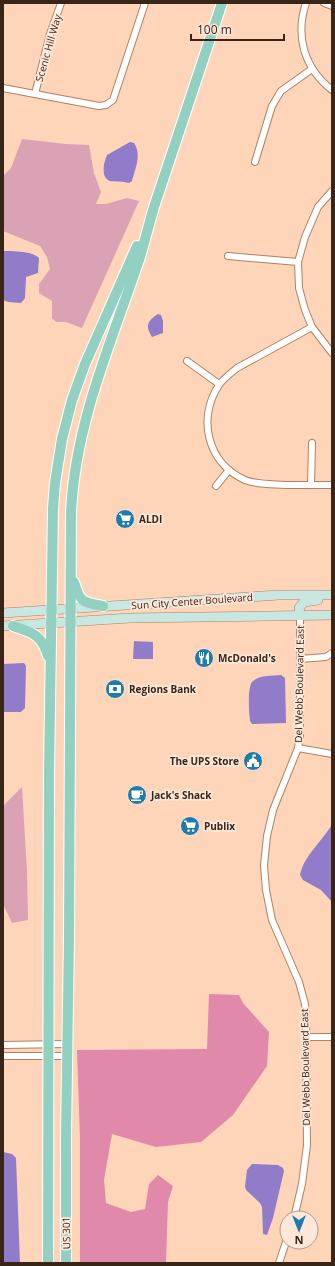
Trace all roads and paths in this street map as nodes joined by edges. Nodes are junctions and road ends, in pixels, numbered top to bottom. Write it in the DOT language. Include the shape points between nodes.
graph roads {
  1 [pos="61,3"];
  2 [pos="145,3"];
  3 [pos="222,3"];
  4 [pos="306,3"];
  5 [pos="324,3"];
  6 [pos="332,6"];
  7 [pos="312,69"];
  8 [pos="3,88"];
  9 [pos="332,90"];
  10 [pos="35,94"];
  11 [pos="255,162"];
  12 [pos="332,191"];
  13 [pos="154,207"];
  14 [pos="228,256"];
  15 [pos="298,262"];
  16 [pos="312,327"];
  17 [pos="332,352"];
  18 [pos="187,361"];
  19 [pos="219,384"];
  20 [pos="312,443"];
  21 [pos="229,470"];
  22 [pos="311,485"];
  23 [pos="332,485"];
  24 [pos="216,486"];
  25 [pos="71,572"];
  26 [pos="332,595"];
  27 [pos="332,600"];
  28 [pos="103,606"];
  29 [pos="71,608"];
  30 [pos="52,610"];
  31 [pos="3,613"];
  32 [pos="300,615"];
  33 [pos="332,615"];
  34 [pos="71,622"];
  35 [pos="52,623"];
  36 [pos="8,626"];
  37 [pos="332,653"];
  38 [pos="300,659"];
  39 [pos="50,664"];
  40 [pos="298,748"];
  41 [pos="332,754"];
  42 [pos="306,1037"];
  43 [pos="332,1037"];
  44 [pos="67,1044"];
  45 [pos="3,1045"];
  46 [pos="48,1045"];
  47 [pos="3,1056"];
  48 [pos="48,1056"];
  49 [pos="67,1056"];
  50 [pos="296,1210"];
  51 [pos="283,1250"];
  52 [pos="48,1263"];
  53 [pos="66,1263"];
  54 [pos="279,1263"];
  1 -- 10 [label="street, Scenic Hill Way" via="50,34"];
  2 -- 10 [label="street" via="113,100 99,106"];
  3 -- 13 [label="main road, US 301"];
  4 -- 7 [label="street" via="301,34"];
  5 -- 6 [label="street"];
  7 -- 9 [label="street"];
  7 -- 11 [label="street" via="281,91 272,106"];
  8 -- 10 [label="street"];
  12 -- 15 [label="street" via="318,207"];
  13 -- 25 [label="main road, US 301" via="79,442 72,495"];
  13 -- 30 [label="main road, US 301" via="85,364 67,417 54,489"];
  14 -- 15 [label="street"];
  15 -- 16 [label="street" via="299,288"];
  16 -- 17 [label="street"];
  16 -- 19 [label="street" via="237,368"];
  18 -- 19 [label="street"];
  19 -- 21 [label="street" via="209,406 208,428 211,446"];
  20 -- 22 [label="street"];
  21 -- 22 [label="street" via="244,480 260,484"];
  21 -- 24 [label="street"];
  22 -- 23 [label="street"];
  25 -- 28 [label="main road" via="81,600"];
  25 -- 29 [label="main road, US 301"];
  26 -- 28 [label="main road, Sun City Center Boulevard" via="279,595"];
  27 -- 32 [label="main road" via="304,602 299,608"];
  28 -- 29 [label="main road, Sun City Center Boulevard"];
  29 -- 30 [label="main road, Sun City Center Boulevard"];
  29 -- 34 [label="main road, US 301"];
  30 -- 31 [label="main road, Sun City Center Boulevard"];
  30 -- 35 [label="main road, US 301"];
  32 -- 33 [label="main road, Sun City Center Boulevard"];
  32 -- 34 [label="main road, Sun City Center Boulevard" via="130,618"];
  32 -- 38 [label="street, Del Webb Boulevard East"];
  34 -- 35 [label="main road, Sun City Center Boulevard"];
  34 -- 44 [label="main road, US 301"];
  35 -- 36 [label="main road, Sun City Center Boulevard"];
  35 -- 39 [label="main road, US 301"];
  36 -- 39 [label="main road" via="30,632 40,639 45,646"];
  37 -- 38 [label="street" via="326,657"];
  38 -- 40 [label="street, Del Webb Boulevard East"];
  39 -- 46 [label="main road, US 301"];
  40 -- 41 [label="street"];
  40 -- 42 [label="street, Del Webb Boulevard East" via="274,810 267,836 264,865 272,920 299,982 305,1004"];
  42 -- 43 [label="street"];
  42 -- 50 [label="street, Del Webb Boulevard East" via="307,1145"];
  44 -- 46 [label="street"];
  44 -- 49 [label="main road, US 301"];
  45 -- 46 [label="street"];
  46 -- 48 [label="main road, US 301"];
  47 -- 48 [label="street"];
  48 -- 49 [label="street"];
  48 -- 52 [label="main road, US 301"];
  49 -- 53 [label="main road, US 301 / US 301"];
  51 -- 54 [label="street"];
}
